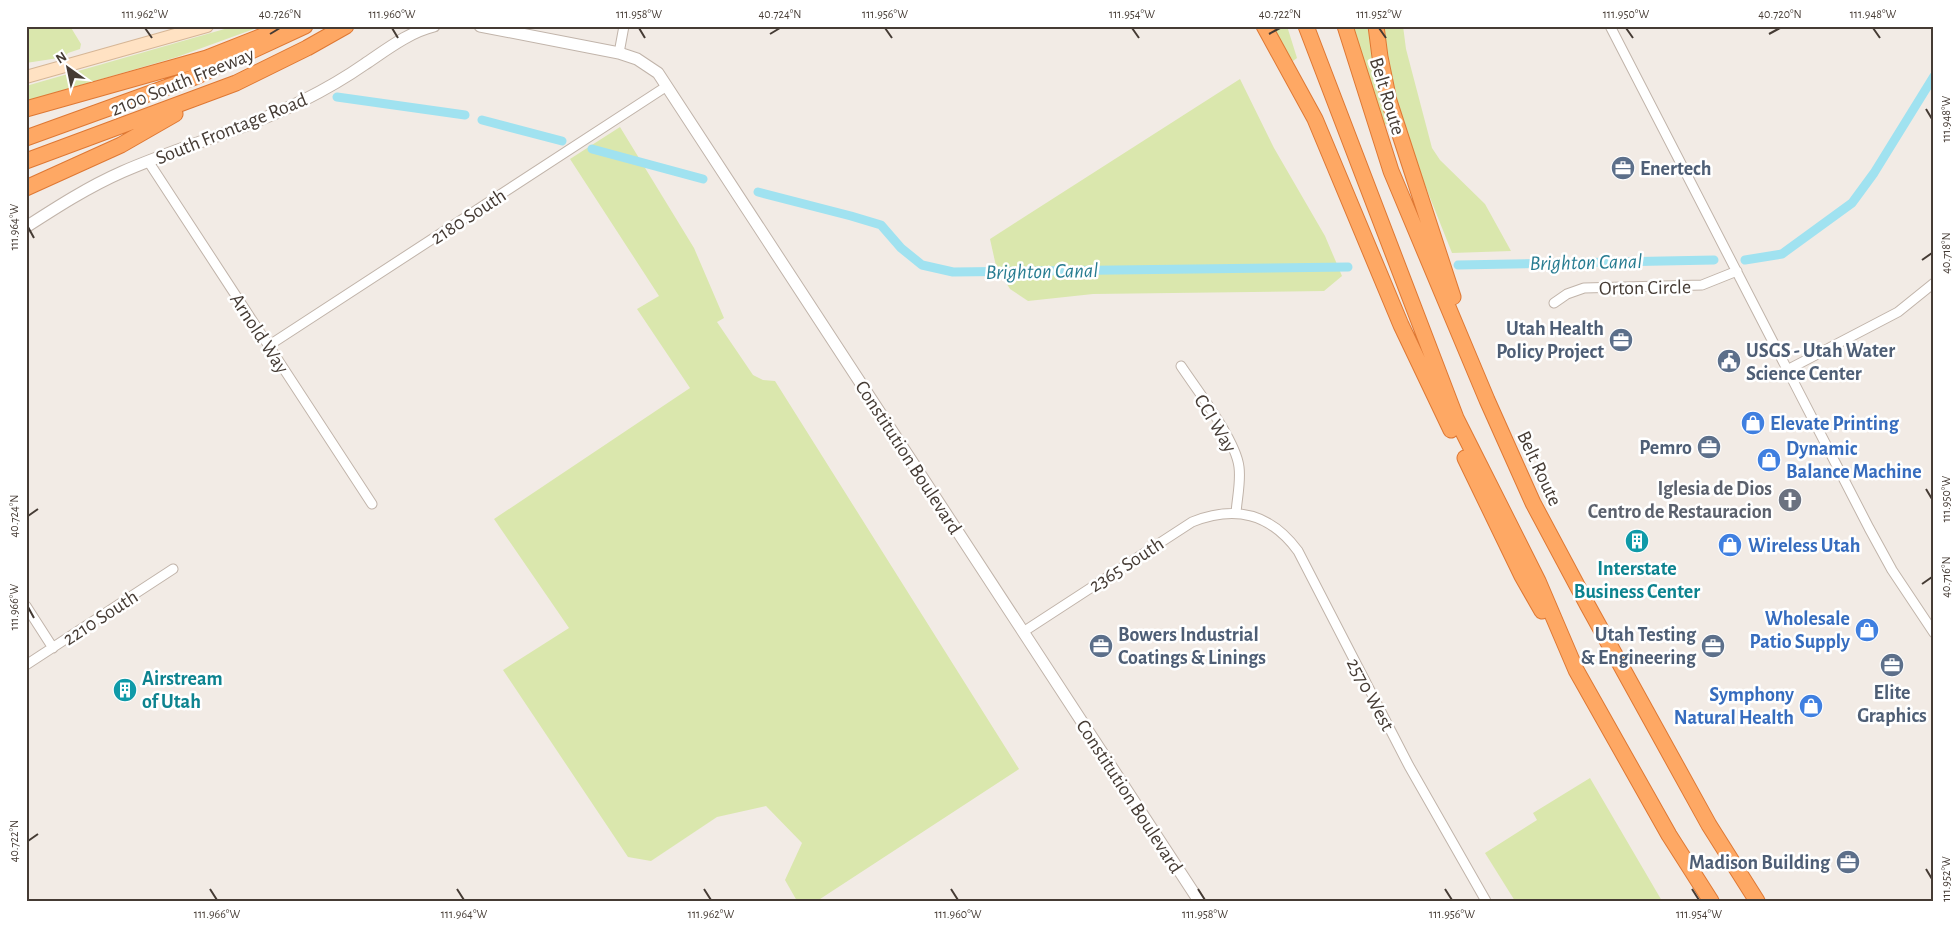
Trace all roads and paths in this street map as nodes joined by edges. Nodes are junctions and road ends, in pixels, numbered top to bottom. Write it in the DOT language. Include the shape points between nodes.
graph roads {
  1 [pos="207,26"];
  2 [pos="286,26"];
  3 [pos="305,26"];
  4 [pos="346,26"];
  5 [pos="434,26"];
  6 [pos="480,26"];
  7 [pos="624,26"];
  8 [pos="1264,26"];
  9 [pos="1306,26"];
  10 [pos="1346,26"];
  11 [pos="1376,26"];
  12 [pos="1610,26"];
  13 [pos="619,52"];
  14 [pos="26,77"];
  15 [pos="236,83"];
  16 [pos="667,86"];
  17 [pos="26,109"];
  18 [pos="26,138"];
  19 [pos="26,161"];
  20 [pos="148,161"];
  21 [pos="26,188"];
  22 [pos="26,227"];
  23 [pos="1737,271"];
  24 [pos="1934,283"];
  25 [pos="1554,303"];
  26 [pos="268,346"];
  27 [pos="1181,366"];
  28 [pos="1787,370"];
  29 [pos="1487,400"];
  30 [pos="372,504"];
  31 [pos="1236,513"];
  32 [pos="173,569"];
  33 [pos="26,606"];
  34 [pos="1023,632"];
  35 [pos="1934,634"];
  36 [pos="53,648"];
  37 [pos="26,665"];
  38 [pos="1576,670"];
  39 [pos="1199,901"];
  40 [pos="1486,901"];
  41 [pos="1711,901"];
  42 [pos="1756,901"];
  1 -- 14 [label="main road"];
  2 -- 17 [label="highway" via="207,58"];
  3 -- 18 [label="highway, 2100 South Freeway" via="195,77"];
  4 -- 15 [label="highway, 2100 South Freeway"];
  5 -- 20 [label="street, South Frontage Road" via="408,37 341,80 295,104"];
  6 -- 13 [label="street"];
  7 -- 13 [label="street"];
  8 -- 38 [label="highway" via="1315,119 1435,398 1522,576"];
  9 -- 38 [label="highway" via="1456,418 1538,581"];
  10 -- 29 [label="highway, Belt Route" via="1391,171"];
  11 -- 29 [label="highway" via="1389,101"];
  12 -- 23 [label="street"];
  13 -- 16 [label="street, Constitution Boulevard" via="649,66"];
  15 -- 19 [label="highway, 2100 South Freeway"];
  15 -- 21 [label="highway" via="121,145"];
  16 -- 26 [label="street, 2180 South"];
  16 -- 34 [label="street, Constitution Boulevard"];
  20 -- 22 [label="street, South Frontage Road" via="95,185"];
  20 -- 26 [label="street, Arnold Way"];
  23 -- 25 [label="street, Orton Circle" via="1702,286 1584,288"];
  23 -- 28 [label="street"];
  24 -- 28 [label="street" via="1898,312"];
  26 -- 30 [label="street, Arnold Way"];
  27 -- 31 [label="street, CCI Way" via="1236,454 1240,472"];
  28 -- 35 [label="street" via="1892,570"];
  29 -- 42 [label="highway, Belt Route" via="1533,503 1588,606 1709,825"];
  31 -- 34 [label="street, 2365 South" via="1212,514 1184,526"];
  31 -- 40 [label="street, 2570 West" via="1253,516 1271,525 1298,551 1405,759"];
  32 -- 36 [label="street, 2210 South"];
  33 -- 36 [label="street"];
  34 -- 39 [label="street, Constitution Boulevard"];
  36 -- 37 [label="street, 2210 South"];
  38 -- 41 [label="highway" via="1668,835"];
}
